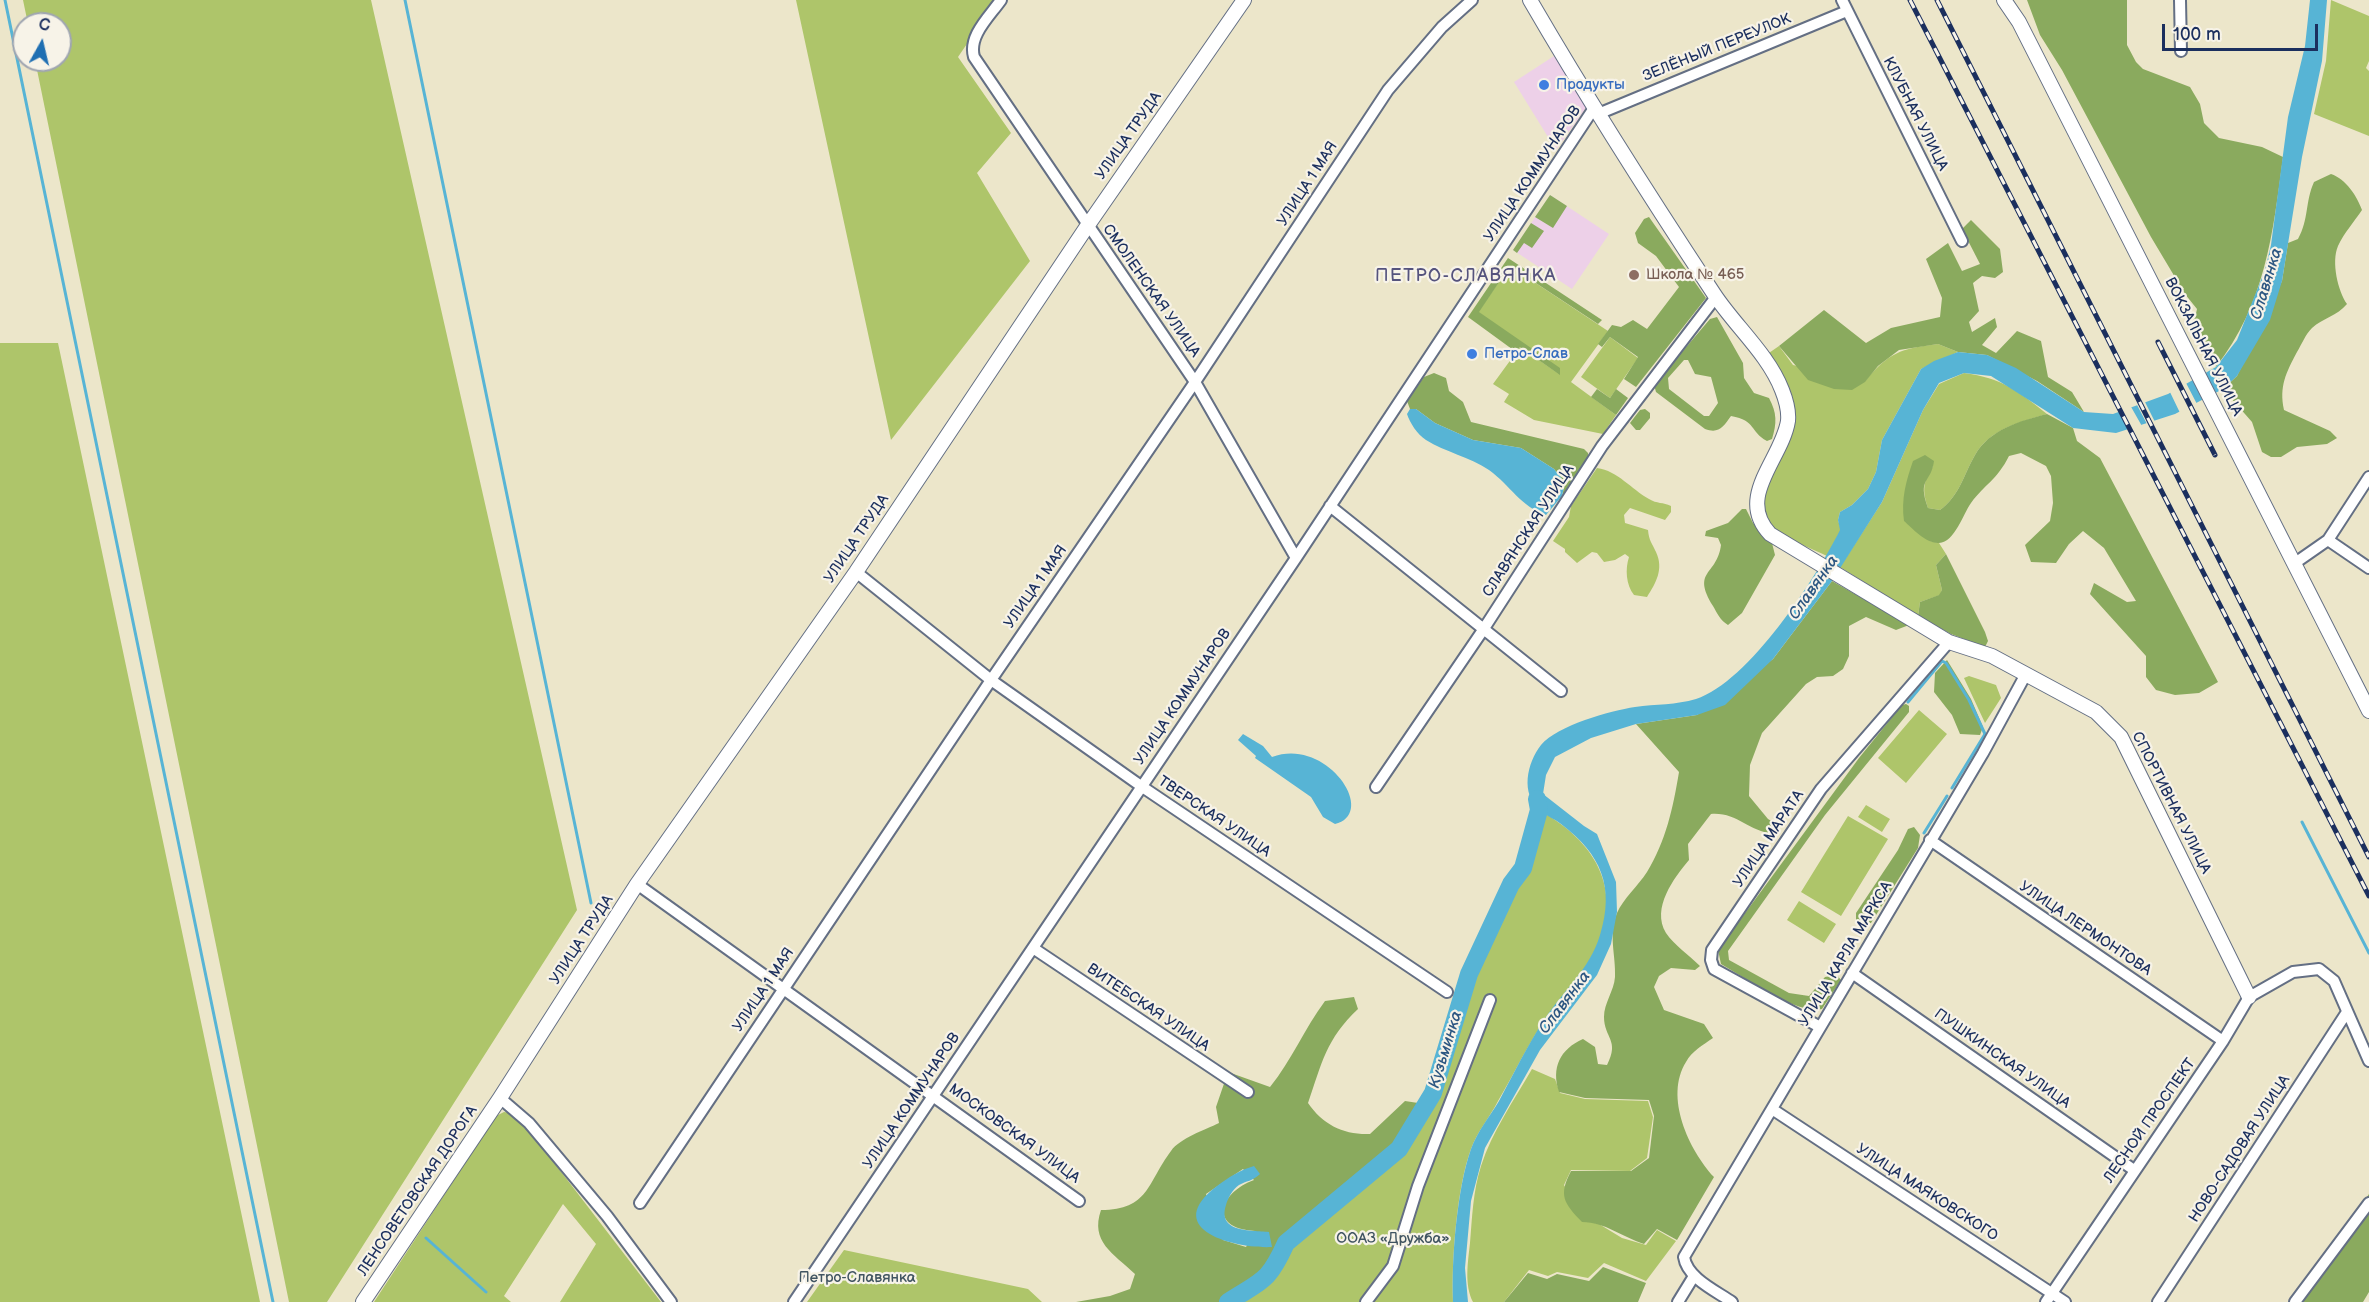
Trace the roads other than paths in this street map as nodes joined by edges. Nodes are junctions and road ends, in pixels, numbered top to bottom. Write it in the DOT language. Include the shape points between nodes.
graph roads {
  1 [pos="1000,0"];
  2 [pos="1244,0"];
  3 [pos="1472,0"];
  4 [pos="1530,0"];
  5 [pos="2004,0"];
  6 [pos="2180,0"];
  7 [pos="1844,5"];
  8 [pos="2181,51"];
  9 [pos="1596,111"];
  10 [pos="1088,225"];
  11 [pos="1962,241"];
  12 [pos="1716,297"];
  13 [pos="1196,382"];
  14 [pos="2369,477"];
  15 [pos="1330,506"];
  16 [pos="2328,540"];
  17 [pos="1296,558"];
  18 [pos="2295,563"];
  19 [pos="2369,568"];
  20 [pos="856,572"];
  21 [pos="1483,630"];
  22 [pos="1949,642"];
  23 [pos="2026,674"];
  24 [pos="991,680"];
  25 [pos="1561,691"];
  26 [pos="2369,711"];
  27 [pos="1141,786"];
  28 [pos="1376,787"];
  29 [pos="1930,840"];
  30 [pos="637,884"];
  31 [pos="1033,948"];
  32 [pos="1852,973"];
  33 [pos="784,988"];
  34 [pos="1447,992"];
  35 [pos="2249,997"];
  36 [pos="1490,1000"];
  37 [pos="2347,1012"];
  38 [pos="1820,1027"];
  39 [pos="2223,1041"];
  40 [pos="2369,1062"];
  41 [pos="1248,1092"];
  42 [pos="935,1095"];
  43 [pos="500,1098"];
  44 [pos="1772,1109"];
  45 [pos="2134,1170"];
  46 [pos="1079,1201"];
  47 [pos="640,1203"];
  48 [pos="2369,1203"];
  49 [pos="1694,1276"];
  50 [pos="2049,1298"];
  51 [pos="363,1302"];
  52 [pos="671,1302"];
  53 [pos="794,1302"];
  54 [pos="1366,1302"];
  55 [pos="1678,1302"];
  56 [pos="1732,1302"];
  57 [pos="2065,1302"];
  58 [pos="2157,1302"];
  59 [pos="2295,1302"];
  1 -- 10 [label="street, СМОЛЕНСКАЯ УЛИЦА" via="976,36 974,57"];
  2 -- 10 [label="street, УЛИЦА ТРУДА"];
  3 -- 13 [label="street, УЛИЦА 1 МАЯ" via="1442,27 1388,90"];
  4 -- 9 [label="street"];
  5 -- 18 [label="street, ВОКЗАЛЬНАЯ УЛИЦА" via="2019,22"];
  6 -- 8 [label="street"];
  7 -- 9 [label="street, ЗЕЛЁНЫЙ ПЕРЕУЛОК"];
  7 -- 11 [label="street, КЛУБНАЯ УЛИЦА"];
  9 -- 12 [label="street"];
  9 -- 15 [label="street, УЛИЦА КОММУНАРОВ"];
  10 -- 13 [label="street, СМОЛЕНСКАЯ УЛИЦА"];
  10 -- 20 [label="street, УЛИЦА ТРУДА"];
  12 -- 21 [label="street, СЛАВЯНСКАЯ УЛИЦА" via="1602,446"];
  12 -- 22 [label="street, СПОРТИВНАЯ УЛИЦА" via="1773,372 1788,407 1784,434 1761,482 1757,514 1761,525"];
  13 -- 17 [label="street, СМОЛЕНСКАЯ УЛИЦА"];
  13 -- 24 [label="street, УЛИЦА 1 МАЯ"];
  14 -- 16 [label="street"];
  15 -- 17 [label="street, УЛИЦА КОММУНАРОВ"];
  15 -- 21 [label="street"];
  16 -- 18 [label="street"];
  16 -- 19 [label="street"];
  17 -- 27 [label="street, УЛИЦА КОММУНАРОВ"];
  18 -- 26 [label="street, ВОКЗАЛЬНАЯ УЛИЦА"];
  20 -- 24 [label="street, ТВЕРСКАЯ УЛИЦА"];
  20 -- 30 [label="street, УЛИЦА ТРУДА"];
  21 -- 25 [label="street"];
  21 -- 28 [label="street, СЛАВЯНСКАЯ УЛИЦА"];
  22 -- 23 [label="street, СПОРТИВНАЯ УЛИЦА" via="1992,656"];
  22 -- 38 [label="street, УЛИЦА МАРАТА" via="1821,789 1712,950 1714,969"];
  23 -- 29 [label="street, УЛИЦА КАРЛА МАРКСА"];
  23 -- 35 [label="street, СПОРТИВНАЯ УЛИЦА" via="2096,712 2121,737"];
  24 -- 27 [label="street, ТВЕРСКАЯ УЛИЦА"];
  24 -- 33 [label="street, УЛИЦА 1 МАЯ"];
  27 -- 31 [label="street, УЛИЦА КОММУНАРОВ"];
  27 -- 34 [label="street, ТВЕРСКАЯ УЛИЦА"];
  29 -- 32 [label="street, УЛИЦА КАРЛА МАРКСА"];
  29 -- 39 [label="street, УЛИЦА ЛЕРМОНТОВА"];
  30 -- 33 [label="street, МОСКОВСКАЯ УЛИЦА"];
  30 -- 43 [label="street, УЛИЦА ТРУДА"];
  31 -- 41 [label="street, ВИТЕБСКАЯ УЛИЦА"];
  31 -- 42 [label="street, УЛИЦА КОММУНАРОВ"];
  32 -- 38 [label="street, УЛИЦА КАРЛА МАРКСА"];
  32 -- 45 [label="street, ПУШКИНСКАЯ УЛИЦА"];
  33 -- 42 [label="street, МОСКОВСКАЯ УЛИЦА"];
  33 -- 47 [label="street, УЛИЦА 1 МАЯ"];
  35 -- 37 [label="street, ЛЕСНОЙ ПРОСПЕКТ" via="2293,972 2319,969 2334,981"];
  35 -- 39 [label="street, ЛЕСНОЙ ПРОСПЕКТ"];
  36 -- 54 [label="street" via="1418,1186 1393,1266"];
  37 -- 40 [label="street"];
  37 -- 58 [label="street, НОВО-САДОВАЯ УЛИЦА"];
  38 -- 44 [label="street, УЛИЦА КАРЛА МАРКСА"];
  39 -- 45 [label="street, ЛЕСНОЙ ПРОСПЕКТ"];
  42 -- 46 [label="street, МОСКОВСКАЯ УЛИЦА"];
  42 -- 53 [label="street, УЛИЦА КОММУНАРОВ"];
  43 -- 51 [label="street, ЛЕНСОВЕТОВСКАЯ ДОРОГА"];
  43 -- 52 [label="street" via="529,1122 607,1216"];
  44 -- 49 [label="street, УЛИЦА КАРЛА МАРКСА" via="1684,1257"];
  44 -- 50 [label="street, УЛИЦА МАЯКОВСКОГО"];
  45 -- 50 [label="street, ЛЕСНОЙ ПРОСПЕКТ"];
  48 -- 59 [label="street"];
  49 -- 55 [label="street"];
  49 -- 56 [label="street"];
  50 -- 57 [label="street, УЛИЦА МАЯКОВСКОГО"];
}
